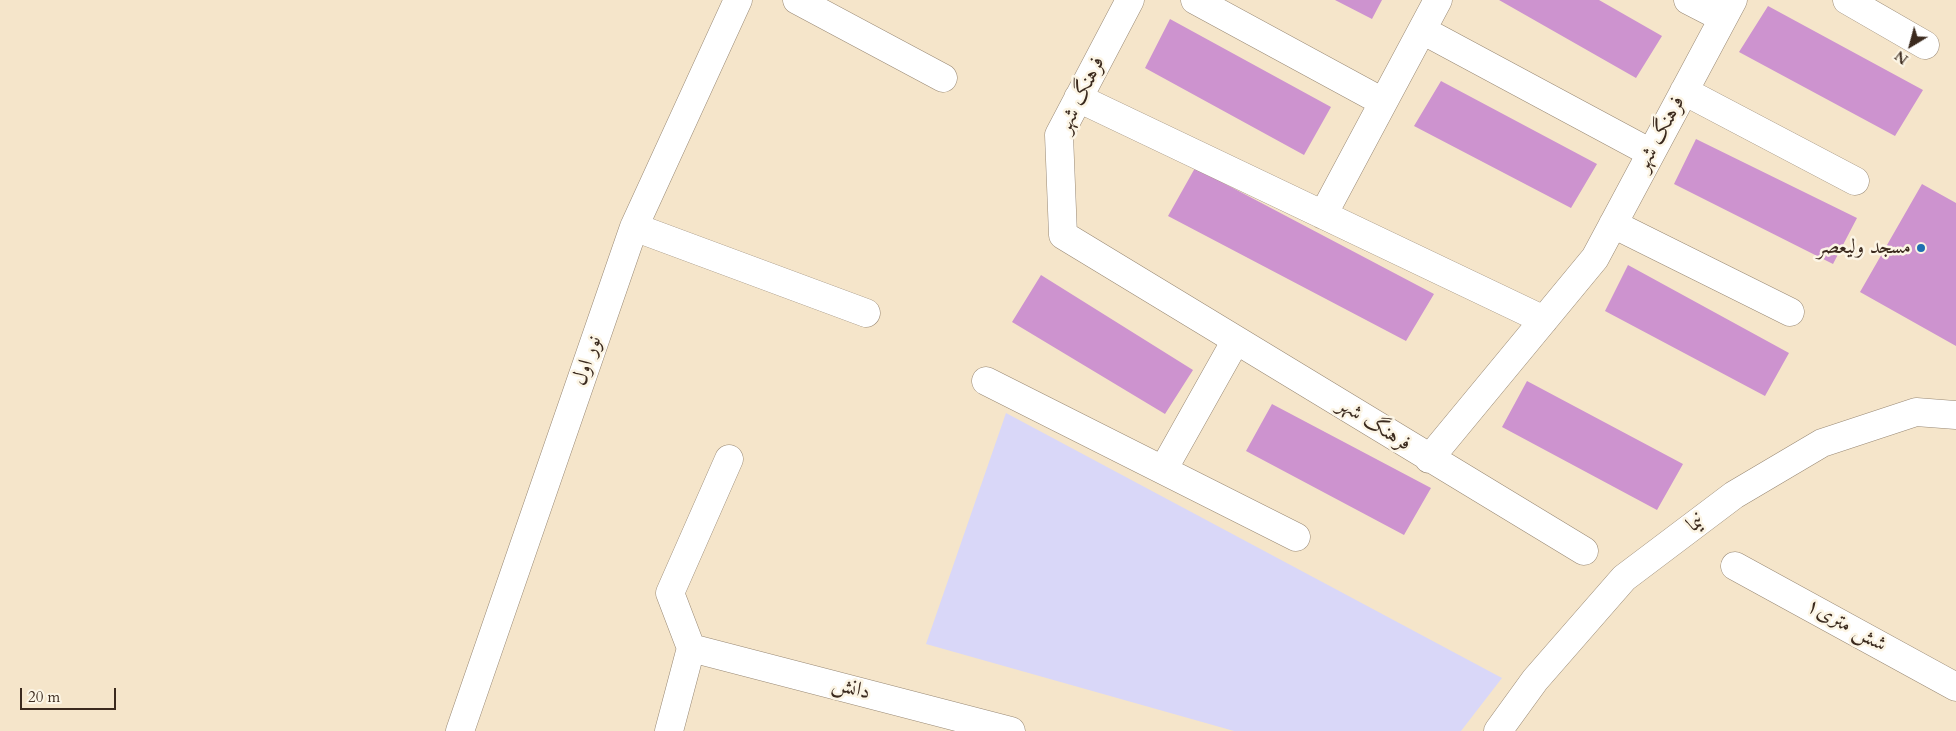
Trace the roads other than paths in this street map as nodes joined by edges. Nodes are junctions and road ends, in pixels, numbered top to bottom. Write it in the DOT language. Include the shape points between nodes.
graph roads {
  1 [pos="738,0"];
  2 [pos="797,0"];
  3 [pos="1130,0"];
  4 [pos="1195,0"];
  5 [pos="1438,0"];
  6 [pos="1688,0"];
  7 [pos="1847,0"];
  8 [pos="1728,9"];
  9 [pos="1422,30"];
  10 [pos="1925,45"];
  11 [pos="943,78"];
  12 [pos="1684,91"];
  13 [pos="1078,98"];
  14 [pos="1384,102"];
  15 [pos="1651,152"];
  16 [pos="1855,180"];
  17 [pos="1323,215"];
  18 [pos="1613,224"];
  19 [pos="634,227"];
  20 [pos="1790,312"];
  21 [pos="866,313"];
  22 [pos="1544,320"];
  23 [pos="1236,340"];
  24 [pos="986,381"];
  25 [pos="1956,415"];
  26 [pos="729,459"];
  27 [pos="1429,459"];
  28 [pos="1163,470"];
  29 [pos="1296,537"];
  30 [pos="1584,551"];
  31 [pos="1735,566"];
  32 [pos="691,648"];
  33 [pos="1956,687"];
  34 [pos="460,731"];
  35 [pos="669,731"];
  36 [pos="1011,731"];
  37 [pos="1498,731"];
  1 -- 19 [label="street, نور اول"];
  2 -- 11 [label="street"];
  3 -- 13 [label="street, فرهنگ شهر"];
  4 -- 14 [label="street"];
  5 -- 9 [label="street"];
  6 -- 8 [label="street"];
  7 -- 10 [label="street"];
  8 -- 12 [label="street, فرهنگ شهر"];
  9 -- 14 [label="street"];
  9 -- 15 [label="street"];
  12 -- 15 [label="street, فرهنگ شهر"];
  12 -- 16 [label="street"];
  13 -- 17 [label="street"];
  13 -- 23 [label="street, فرهنگ شهر" via="1059,135 1063,235"];
  14 -- 17 [label="street"];
  15 -- 18 [label="street, فرهنگ شهر"];
  17 -- 22 [label="street"];
  18 -- 20 [label="street"];
  18 -- 22 [label="street, فرهنگ شهر" via="1595,258"];
  19 -- 21 [label="street"];
  19 -- 34 [label="street, نور اول"];
  22 -- 27 [label="street, فرهنگ شهر"];
  23 -- 27 [label="street, فرهنگ شهر"];
  23 -- 28 [label="street"];
  24 -- 28 [label="street"];
  25 -- 37 [label="street, نیما" via="1916,412 1822,443 1734,495 1624,578 1535,680"];
  26 -- 32 [label="street" via="670,593"];
  27 -- 30 [label="street"];
  28 -- 29 [label="street"];
  31 -- 33 [label="street, شش متری۱"];
  32 -- 35 [label="street"];
  32 -- 36 [label="street, دانش"];
}
